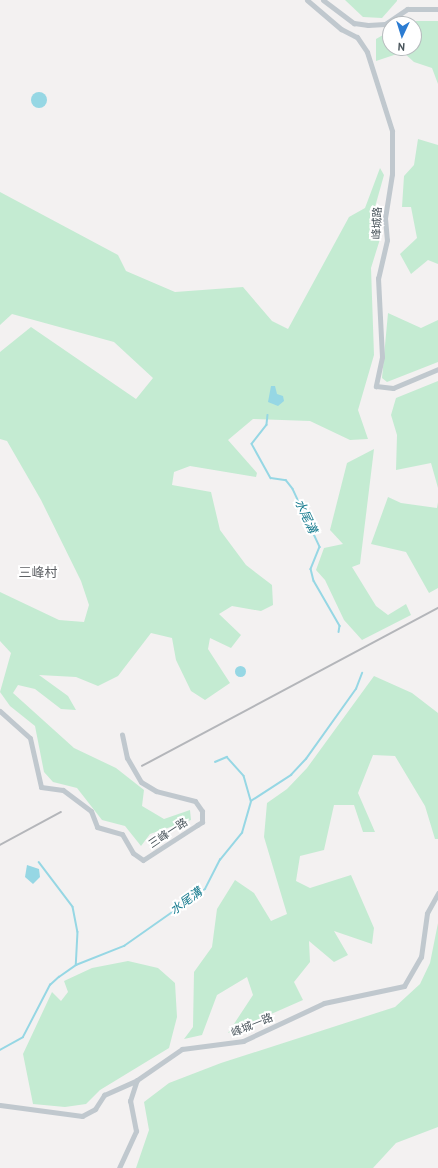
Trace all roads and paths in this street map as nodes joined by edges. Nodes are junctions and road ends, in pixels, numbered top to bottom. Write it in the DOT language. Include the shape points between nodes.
graph roads {
  1 [pos="307,0"];
  2 [pos="323,0"];
  3 [pos="438,9"];
  4 [pos="438,369"];
  5 [pos="0,711"];
  6 [pos="122,735"];
  7 [pos="438,893"];
  8 [pos="137,1080"];
  9 [pos="0,1105"];
  10 [pos="119,1168"];
  1 -- 4 [label="street, 峰城路" via="341,29 357,37 367,52 392,132 392,174 385,218 387,240 378,278 382,357 376,386 393,388"];
  2 -- 3 [label="street" via="354,24 385,24 407,9"];
  5 -- 6 [label="street, 三峰一路" via="30,738 40,787 62,790 91,812 98,827 122,834 133,853 143,860 202,822 202,811 195,801 156,791 141,782 127,758"];
  7 -- 8 [label="street, 峰城一路" via="427,913 421,957 404,986 324,1002 243,1041 182,1049"];
  8 -- 9 [label="street, 峰城一路" via="111,1090 95,1110 82,1116"];
  8 -- 10 [label="street" via="130,1106 136,1131"];
}
